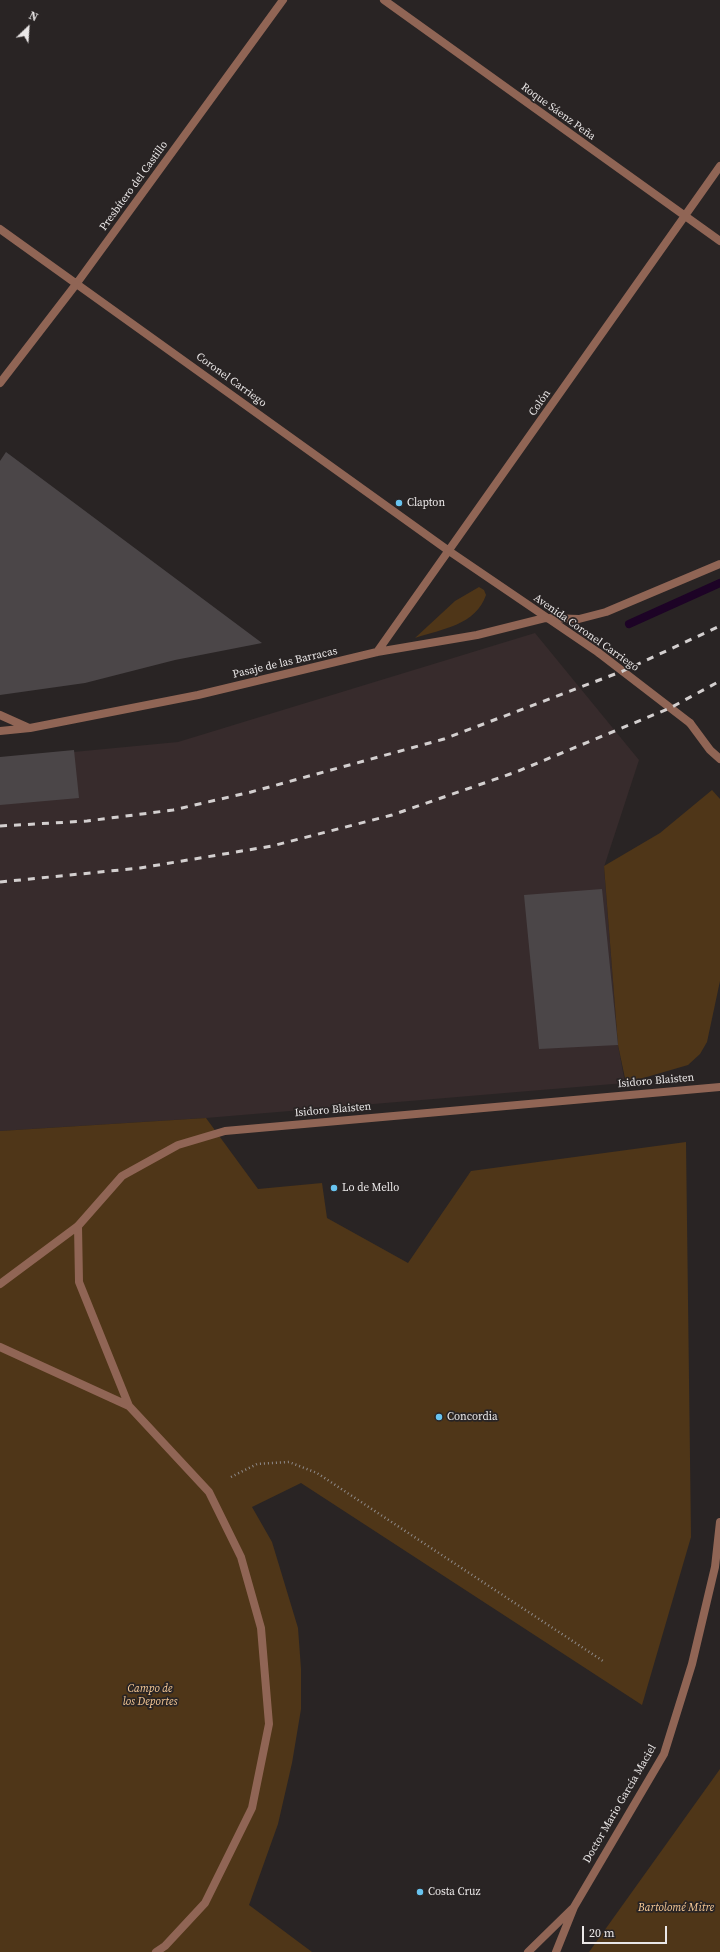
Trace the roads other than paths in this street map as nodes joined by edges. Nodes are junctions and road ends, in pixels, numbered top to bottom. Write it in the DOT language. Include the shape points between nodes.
graph roads {
  1 [pos="283,0"];
  2 [pos="384,0"];
  3 [pos="720,166"];
  4 [pos="684,217"];
  5 [pos="0,229"];
  6 [pos="720,241"];
  7 [pos="77,283"];
  8 [pos="0,383"];
  9 [pos="449,550"];
  10 [pos="720,564"];
  11 [pos="545,618"];
  12 [pos="377,652"];
  13 [pos="0,715"];
  14 [pos="30,728"];
  15 [pos="0,731"];
  16 [pos="720,759"];
  17 [pos="720,1087"];
  18 [pos="78,1226"];
  19 [pos="0,1284"];
  20 [pos="0,1347"];
  21 [pos="129,1406"];
  22 [pos="720,1522"];
  23 [pos="574,1907"];
  24 [pos="156,1952"];
  25 [pos="528,1952"];
  26 [pos="556,1952"];
  1 -- 7 [label="street, Presbítero del Castillo"];
  2 -- 4 [label="street, Roque Sáenz Peña"];
  3 -- 4 [label="street, Colón"];
  4 -- 6 [label="street, Roque Sáenz Peña"];
  4 -- 9 [label="street, Colón"];
  5 -- 7 [label="street, Coronel Carriego"];
  7 -- 8 [label="street, Presbítero del Castillo"];
  7 -- 9 [label="street, Coronel Carriego"];
  9 -- 11 [label="street, Avenida Coronel Carriego"];
  9 -- 12 [label="street, Colón"];
  10 -- 11 [label="street, Pasaje de las Barracas" via="606,612 578,619"];
  11 -- 12 [label="street, Pasaje de las Barracas" via="477,635"];
  11 -- 16 [label="street, Avenida Coronel Carriego" via="599,653 690,723"];
  12 -- 14 [label="street, Pasaje de las Barracas" via="198,695"];
  13 -- 14 [label="street"];
  14 -- 15 [label="street, Pasaje de las Barracas"];
  17 -- 18 [label="street, Isidoro Blaisten" via="225,1131 178,1145 122,1176"];
  18 -- 19 [label="street, Isidoro Blaisten"];
  18 -- 21 [label="street" via="80,1282"];
  20 -- 21 [label="street"];
  21 -- 24 [label="street" via="209,1492 241,1556 261,1628 270,1724 252,1808 209,1896 166,1946"];
  22 -- 23 [label="street, Doctor Mario García Maciel" via="715,1567 692,1664 664,1754"];
  23 -- 25 [label="street, Doctor Mario García Maciel"];
  23 -- 26 [label="street, Doctor Mario García Maciel"];
}
